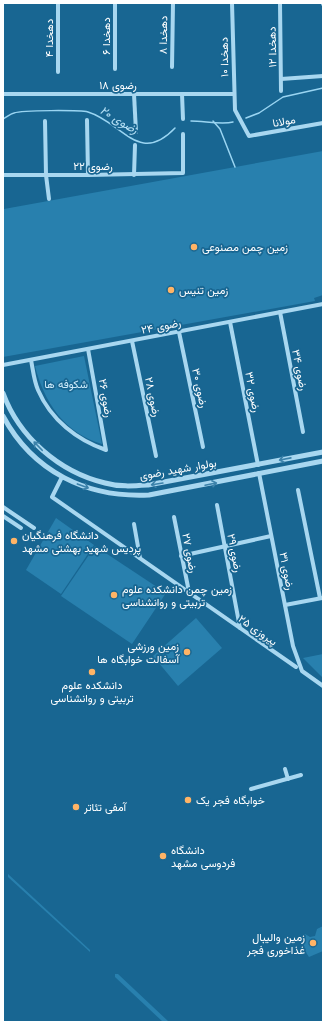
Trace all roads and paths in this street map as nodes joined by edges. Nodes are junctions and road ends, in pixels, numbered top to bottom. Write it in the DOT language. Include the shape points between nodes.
graph roads {
  1 [pos="58,3"];
  2 [pos="115,3"];
  3 [pos="173,3"];
  4 [pos="232,3"];
  5 [pos="280,3"];
  6 [pos="172,67"];
  7 [pos="115,69"];
  8 [pos="58,72"];
  9 [pos="323,76"];
  10 [pos="281,79"];
  11 [pos="281,91"];
  12 [pos="3,94"];
  13 [pos="134,94"];
  14 [pos="182,94"];
  15 [pos="233,94"];
  16 [pos="183,119"];
  17 [pos="87,120"];
  18 [pos="45,121"];
  19 [pos="323,123"];
  20 [pos="136,132"];
  21 [pos="183,134"];
  22 [pos="249,136"];
  23 [pos="135,145"];
  24 [pos="3,175"];
  25 [pos="46,175"];
  26 [pos="88,175"];
  27 [pos="134,175"];
  28 [pos="49,200"];
  29 [pos="323,304"];
  30 [pos="280,312"];
  31 [pos="230,322"];
  32 [pos="179,332"];
  33 [pos="132,341"];
  34 [pos="88,349"];
  35 [pos="31,360"];
  36 [pos="3,365"];
  37 [pos="3,393"];
  38 [pos="3,416"];
  39 [pos="303,432"];
  40 [pos="203,447"];
  41 [pos="323,452"];
  42 [pos="156,456"];
  43 [pos="323,460"];
  44 [pos="258,464"];
  45 [pos="259,473"];
  46 [pos="62,477"];
  47 [pos="298,490"];
  48 [pos="216,505"];
  49 [pos="3,507"];
  50 [pos="3,516"];
  51 [pos="174,517"];
  52 [pos="134,524"];
  53 [pos="21,528"];
  54 [pos="34,528"];
  55 [pos="271,536"];
  56 [pos="224,546"];
  57 [pos="182,556"];
  58 [pos="140,558"];
  59 [pos="189,593"];
  60 [pos="322,598"];
  61 [pos="285,605"];
  62 [pos="240,628"];
  63 [pos="296,668"];
  64 [pos="323,686"];
  65 [pos="284,769"];
  66 [pos="301,775"];
  67 [pos="288,779"];
  68 [pos="251,789"];
  1 -- 8 [label="street, دهخدا ۴"];
  2 -- 7 [label="street, دهخدا ۶"];
  3 -- 6 [label="street, دهخدا ۸"];
  4 -- 15 [label="street, دهخدا ۱۰"];
  5 -- 10 [label="street, دهخدا ۱۲"];
  9 -- 10 [label="street"];
  10 -- 11 [label="street, دهخدا ۱۲"];
  12 -- 13 [label="street, رضوی ۱۸"];
  13 -- 14 [label="street, رضوی ۱۸"];
  13 -- 20 [label="street"];
  14 -- 15 [label="street, رضوی ۱۸"];
  14 -- 16 [label="street"];
  15 -- 22 [label="street, دهخدا ۱۰" via="235,110"];
  17 -- 26 [label="street"];
  18 -- 25 [label="street"];
  19 -- 22 [label="street, مولانا"];
  21 -- 27 [label="street, رضوی ۲۲" via="182,173"];
  23 -- 27 [label="street"];
  24 -- 25 [label="street, رضوی ۲۲"];
  25 -- 26 [label="street, رضوی ۲۲"];
  25 -- 28 [label="street"];
  26 -- 27 [label="street, رضوی ۲۲"];
  29 -- 30 [label="street, رضوی ۲۴"];
  30 -- 31 [label="street, رضوی ۲۴"];
  30 -- 39 [label="street, رضوی ۳۴"];
  31 -- 32 [label="street, رضوی ۲۴"];
  31 -- 44 [label="street, رضوی ۳۲"];
  32 -- 33 [label="street, رضوی ۲۴"];
  32 -- 40 [label="street, رضوی ۳۰"];
  33 -- 34 [label="street, رضوی ۲۴"];
  33 -- 42 [label="street, رضوی ۲۸"];
  34 -- 35 [label="street, رضوی ۲۴"];
  34 -- 35 [label="street, رضوی ۲۶" via="106,450 69,431 52,413 38,390"];
  35 -- 36 [label="street, رضوی ۲۴"];
  44 -- 37 [label="street, بولوار شهید رضوی, one-way" via="148,485 126,486 105,483 67,468 45,453 15,418"];
  38 -- 46 [label="street, بولوار شهید رضوی" via="19,441 39,461"];
  41 -- 44 [label="street, بولوار شهید رضوی, one-way"];
  43 -- 45 [label="street, بولوار شهید رضوی"];
  44 -- 45 [label="street"];
  46 -- 45 [label="street, بولوار شهید رضوی, one-way" via="103,493 126,496 165,493"];
  45 -- 55 [label="street, رضوی ۳۱"];
  46 -- 58 [label="street, پیروزی ۲۵" via="52,497"];
  47 -- 60 [label="street"];
  48 -- 56 [label="street, رضوی ۲۹"];
  49 -- 54 [label="street"];
  50 -- 53 [label="street"];
  51 -- 57 [label="street, رضوی ۲۷"];
  52 -- 58 [label="street"];
  55 -- 56 [label="street"];
  55 -- 61 [label="street, رضوی ۳۱"];
  56 -- 57 [label="street"];
  56 -- 62 [label="street, رضوی ۲۹"];
  57 -- 59 [label="street, رضوی ۲۷"];
  58 -- 59 [label="street, پیروزی ۲۵"];
  59 -- 62 [label="street, پیروزی ۲۵"];
  60 -- 61 [label="street"];
  61 -- 64 [label="street, رضوی ۳۱" via="293,646 302,671"];
  62 -- 63 [label="street, پیروزی ۲۵"];
  65 -- 67 [label="street"];
  66 -- 67 [label="street"];
  67 -- 68 [label="street"];
}
